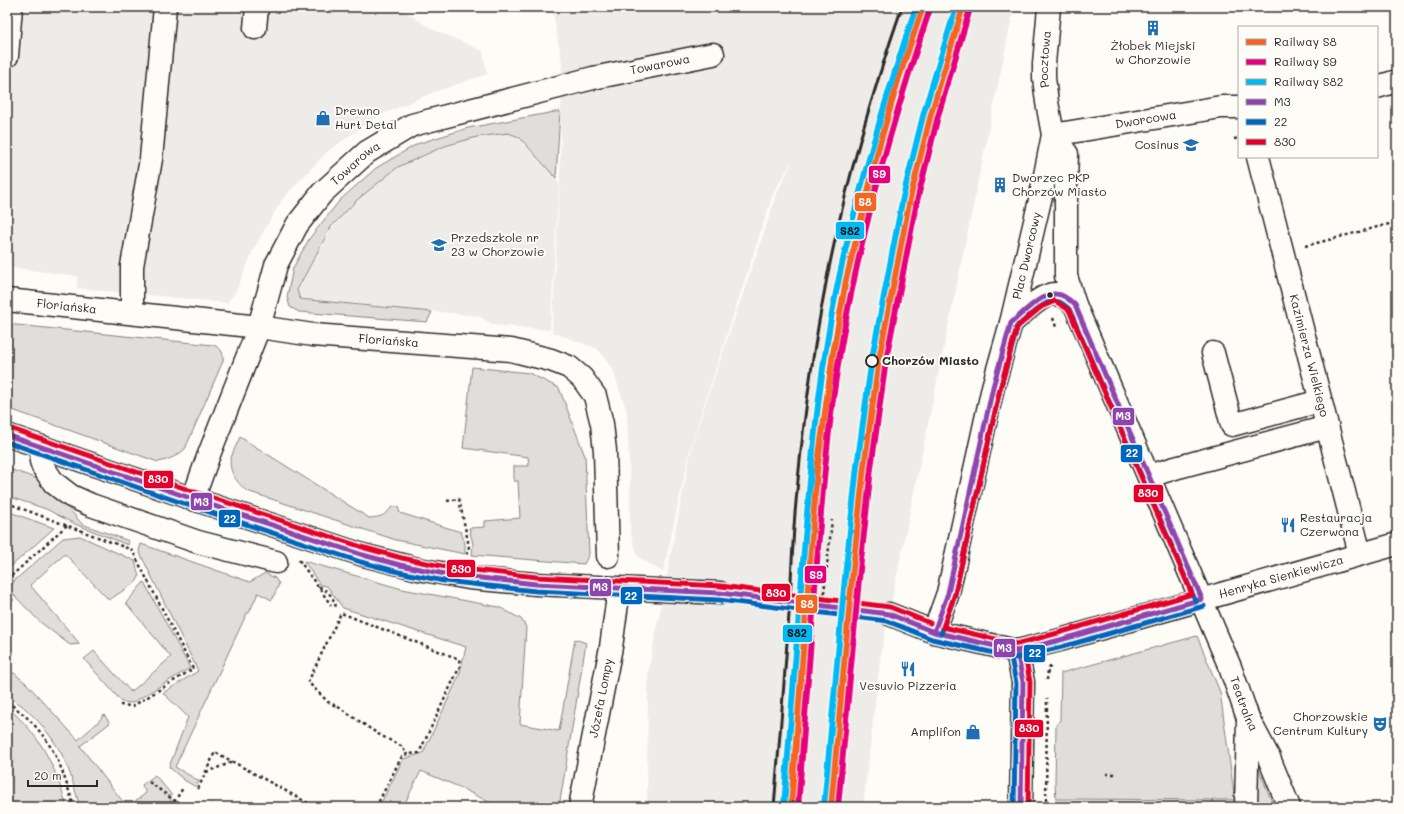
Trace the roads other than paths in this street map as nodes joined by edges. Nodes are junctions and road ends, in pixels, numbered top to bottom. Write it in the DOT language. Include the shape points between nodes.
graph roads {
  1 [pos="11,7"];
  2 [pos="165,7"];
  3 [pos="1049,7"];
  4 [pos="713,54"];
  5 [pos="7,56"];
  6 [pos="1397,81"];
  7 [pos="1378,87"];
  8 [pos="1238,108"];
  9 [pos="1053,135"];
  10 [pos="1258,158"];
  11 [pos="7,300"];
  12 [pos="1075,305"];
  13 [pos="132,313"];
  14 [pos="1011,323"];
  15 [pos="260,327"];
  16 [pos="1213,353"];
  17 [pos="1320,401"];
  18 [pos="1327,427"];
  19 [pos="7,435"];
  20 [pos="42,447"];
  21 [pos="1149,476"];
  22 [pos="193,499"];
  23 [pos="1397,544"];
  24 [pos="1360,554"];
  25 [pos="608,556"];
  26 [pos="276,562"];
  27 [pos="619,589"];
  28 [pos="720,593"];
  29 [pos="1202,599"];
  30 [pos="889,614"];
  31 [pos="934,632"];
  32 [pos="1017,651"];
  33 [pos="1248,718"];
  34 [pos="580,807"];
  35 [pos="1021,807"];
  36 [pos="1246,807"];
  37 [pos="1289,807"];
  1 -- 5 [label="street"];
  2 -- 13 [label="street" via="151,159 132,266"];
  3 -- 9 [label="street, Pocztowa" via="1044,78"];
  4 -- 15 [label="street, Towarowa" via="593,78 505,100 412,125 393,136 367,152 322,193 296,225 276,265"];
  6 -- 7 [label="street"];
  8 -- 9 [label="street, Dworcowa" via="1221,107"];
  9 -- 12 [label="street, Teatralna" via="1067,154 1066,276"];
  9 -- 14 [label="street, Plac Dworcowy"];
  10 -- 17 [label="street, Kazimierza Wielkiego"];
  11 -- 13 [label="street, Floriańska"];
  12 -- 14 [label="street" via="1065,297 1054,294 1038,301"];
  12 -- 21 [label="street, Teatralna"];
  13 -- 15 [label="street, Floriańska"];
  14 -- 31 [label="street, Plac Dworcowy" via="993,387 948,593"];
  15 -- 22 [label="street, Towarowa"];
  15 -- 25 [label="street, Floriańska" via="313,335 511,350 569,367 582,378 595,396 602,424"];
  16 -- 17 [label="street" via="1232,425"];
  17 -- 18 [label="street, Kazimierza Wielkiego"];
  18 -- 21 [label="street"];
  18 -- 24 [label="street, Kazimierza Wielkiego"];
  19 -- 20 [label="street"];
  20 -- 22 [label="street"];
  20 -- 26 [label="street" via="43,467 54,483 71,496 198,542"];
  21 -- 29 [label="street, Teatralna"];
  22 -- 27 [label="street" via="363,555 418,569 469,578"];
  23 -- 24 [label="street, Henryka Sienkiewicza"];
  24 -- 29 [label="street, Henryka Sienkiewicza"];
  27 -- 28 [label="street"];
  27 -- 34 [label="street, Józefa Lompy" via="611,647"];
  29 -- 32 [label="street, Henryka Sienkiewicza"];
  29 -- 33 [label="street, Teatralna"];
  30 -- 31 [label="street, Henryka Sienkiewicza"];
  31 -- 32 [label="street, Henryka Sienkiewicza"];
  32 -- 35 [label="street" via="1023,682"];
  33 -- 36 [label="street"];
  33 -- 37 [label="street, Teatralna" via="1269,758"];
}
